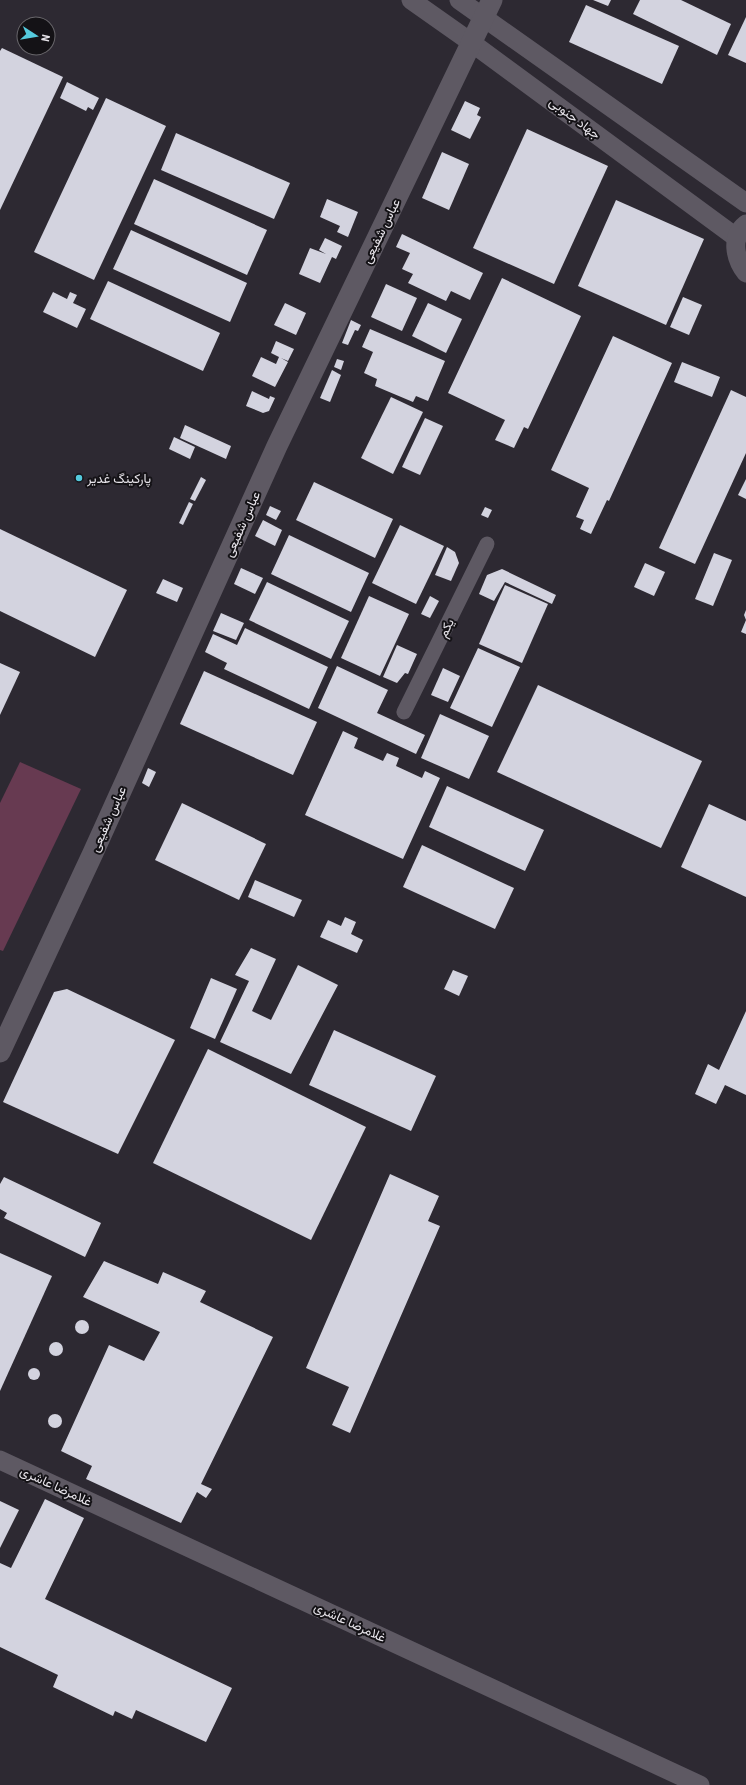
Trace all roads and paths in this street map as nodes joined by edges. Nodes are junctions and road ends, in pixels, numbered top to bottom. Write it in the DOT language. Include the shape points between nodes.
graph roads {
  1 [pos="411,0"];
  2 [pos="477,6"];
  3 [pos="467,39"];
  4 [pos="746,203"];
  5 [pos="741,231"];
  6 [pos="746,273"];
  7 [pos="487,544"];
  8 [pos="404,712"];
  9 [pos="0,1019"];
  10 [pos="0,1052"];
  11 [pos="0,1460"];
  12 [pos="700,1785"];
  1 -- 3 [label="street, جهاد جنوبی"];
  2 -- 3 [label="main road, عباس شفیعی"];
  2 -- 4 [label="street"];
  3 -- 5 [label="street, جهاد جنوبی"];
  3 -- 9 [label="main road, عباس شفیعی" via="267,441"];
  3 -- 10 [label="main road, عباس شفیعی" via="277,446"];
  5 -- 6 [label="street" via="735,248 736,258"];
  7 -- 8 [label="street, یکم"];
  11 -- 12 [label="street, غلامرضا عاشری"];
}
